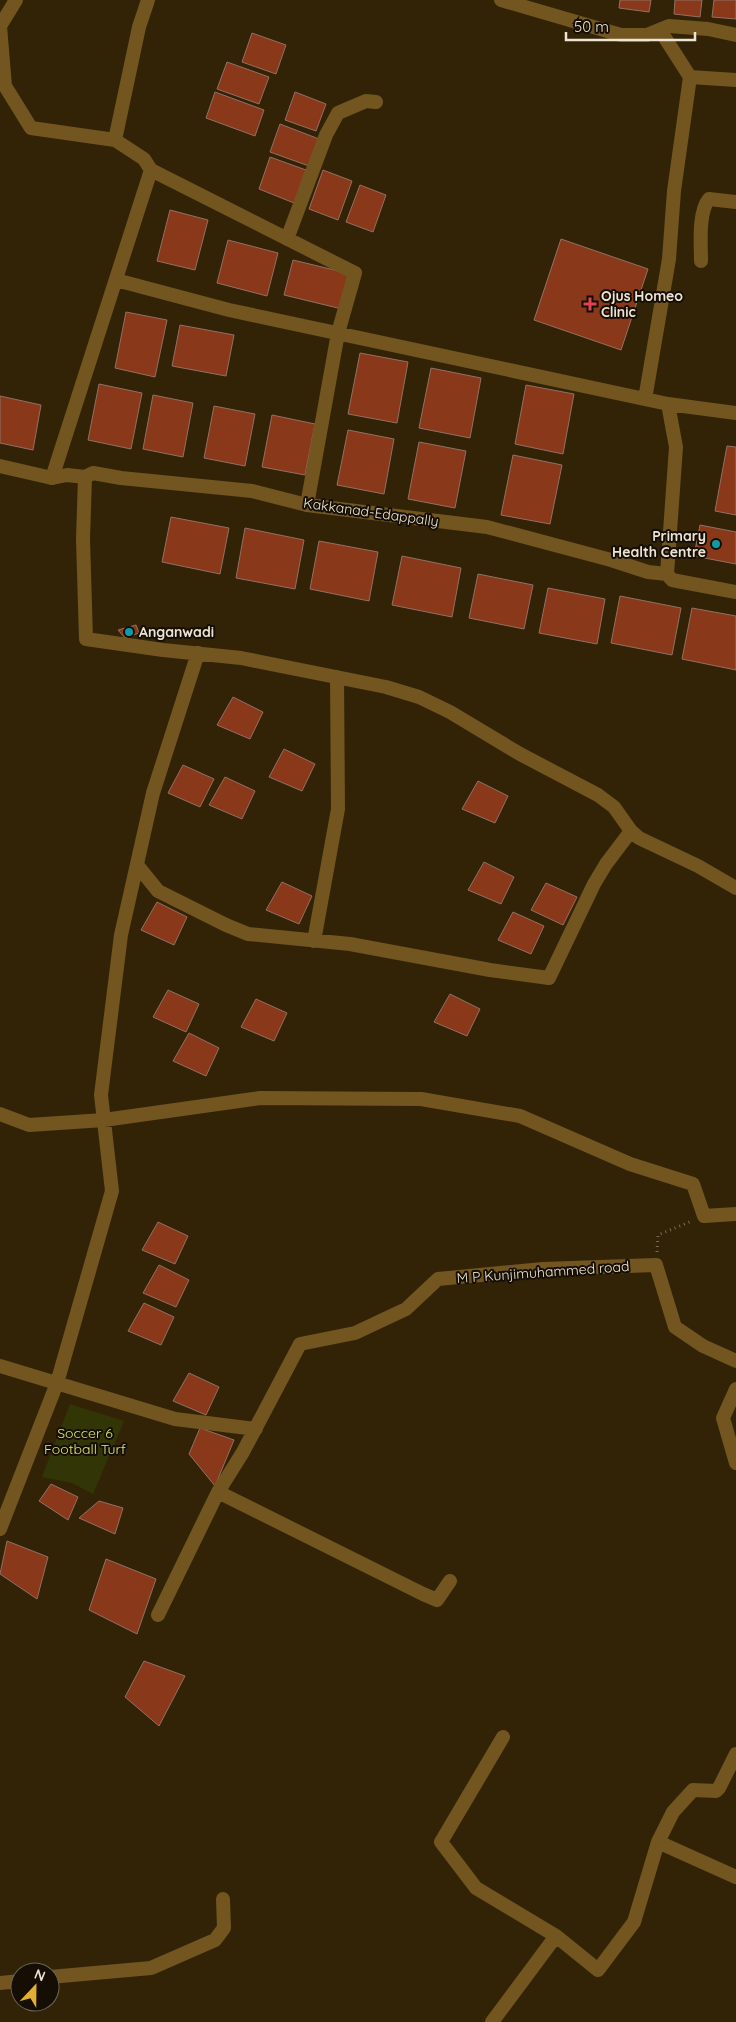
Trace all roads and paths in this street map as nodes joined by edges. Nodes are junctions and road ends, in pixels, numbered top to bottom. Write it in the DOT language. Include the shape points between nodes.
graph roads {
  1 [pos="16,0"];
  2 [pos="148,0"];
  3 [pos="502,0"];
  4 [pos="0,26"];
  5 [pos="660,30"];
  6 [pos="736,35"];
  7 [pos="690,77"];
  8 [pos="736,80"];
  9 [pos="3,92"];
  10 [pos="376,102"];
  11 [pos="115,140"];
  12 [pos="151,170"];
  13 [pos="736,202"];
  14 [pos="287,239"];
  15 [pos="701,261"];
  16 [pos="116,280"];
  17 [pos="338,333"];
  18 [pos="645,399"];
  19 [pos="668,404"];
  20 [pos="736,413"];
  21 [pos="0,466"];
  22 [pos="85,477"];
  23 [pos="52,478"];
  24 [pos="307,505"];
  25 [pos="667,574"];
  26 [pos="736,592"];
  27 [pos="198,653"];
  28 [pos="337,677"];
  29 [pos="631,831"];
  30 [pos="137,865"];
  31 [pos="736,888"];
  32 [pos="314,940"];
  33 [pos="0,1114"];
  34 [pos="104,1120"];
  35 [pos="736,1214"];
  36 [pos="704,1216"];
  37 [pos="656,1265"];
  38 [pos="736,1361"];
  39 [pos="0,1366"];
  40 [pos="57,1384"];
  41 [pos="736,1389"];
  42 [pos="256,1428"];
  43 [pos="736,1463"];
  44 [pos="218,1492"];
  45 [pos="0,1529"];
  46 [pos="450,1581"];
  47 [pos="158,1615"];
  48 [pos="503,1737"];
  49 [pos="736,1757"];
  50 [pos="658,1842"];
  51 [pos="736,1877"];
  52 [pos="223,1899"];
  53 [pos="556,1936"];
  54 [pos="60,1976"];
  55 [pos="492,2022"];
  1 -- 4 [label="street"];
  2 -- 11 [label="street" via="139,27"];
  3 -- 5 [label="street" via="621,35 647,35"];
  4 -- 9 [label="street"];
  5 -- 6 [label="street" via="669,26"];
  5 -- 7 [label="street"];
  7 -- 8 [label="street"];
  7 -- 18 [label="street" via="674,191 669,259"];
  9 -- 11 [label="street" via="31,128"];
  10 -- 14 [label="street" via="366,101 338,113 326,135"];
  11 -- 12 [label="street" via="144,160"];
  12 -- 14 [label="street"];
  12 -- 16 [label="street"];
  13 -- 15 [label="street" via="708,199 703,212"];
  14 -- 17 [label="street" via="354,273"];
  16 -- 17 [label="street" via="229,310"];
  16 -- 23 [label="street"];
  17 -- 18 [label="street"];
  17 -- 24 [label="street"];
  18 -- 19 [label="street"];
  19 -- 20 [label="street"];
  19 -- 25 [label="street" via="676,446"];
  21 -- 23 [label="street, Kakkanad-Edappally"];
  22 -- 23 [label="street, Kakkanad-Edappally" via="67,475"];
  22 -- 24 [label="street, Kakkanad-Edappally" via="104,474 252,491"];
  22 -- 27 [label="street" via="86,639"];
  24 -- 25 [label="street, Kakkanad-Edappally" via="486,528 648,572"];
  25 -- 26 [label="street, Kakkanad-Edappally" via="672,580"];
  27 -- 28 [label="street"];
  27 -- 30 [label="street" via="153,794"];
  28 -- 29 [label="street" via="420,697 450,712 598,795 614,808"];
  28 -- 32 [label="street" via="338,809"];
  29 -- 31 [label="street"];
  29 -- 32 [label="street" via="594,884 549,978"];
  30 -- 32 [label="street" via="158,891 226,925 248,934"];
  30 -- 34 [label="street" via="121,934 101,1095"];
  33 -- 34 [label="street" via="29,1125"];
  34 -- 36 [label="street" via="260,1098 421,1099 520,1116 630,1164 693,1184"];
  34 -- 40 [label="street" via="112,1191"];
  35 -- 36 [label="street"];
  36 -- 37 [label="path" via="658,1235"];
  37 -- 38 [label="street" via="675,1327 702,1346"];
  37 -- 42 [label="street, M P Kunjimuhammed road" via="544,1269 438,1279 406,1310 355,1333 300,1344"];
  39 -- 40 [label="street"];
  40 -- 42 [label="street" via="175,1419"];
  40 -- 45 [label="street"];
  41 -- 43 [label="street" via="723,1418"];
  42 -- 44 [label="street, M P Kunjimuhammed road"];
  44 -- 46 [label="street" via="437,1600"];
  44 -- 47 [label="street, M P Kunjimuhammed road"];
  48 -- 53 [label="street" via="441,1842 476,1888"];
  49 -- 50 [label="street" via="716,1791 693,1790 689,1794 673,1812"];
  50 -- 51 [label="street"];
  50 -- 53 [label="street" via="634,1922 598,1970"];
  52 -- 54 [label="street" via="224,1928 215,1940 151,1968"];
  53 -- 55 [label="street"];
}
